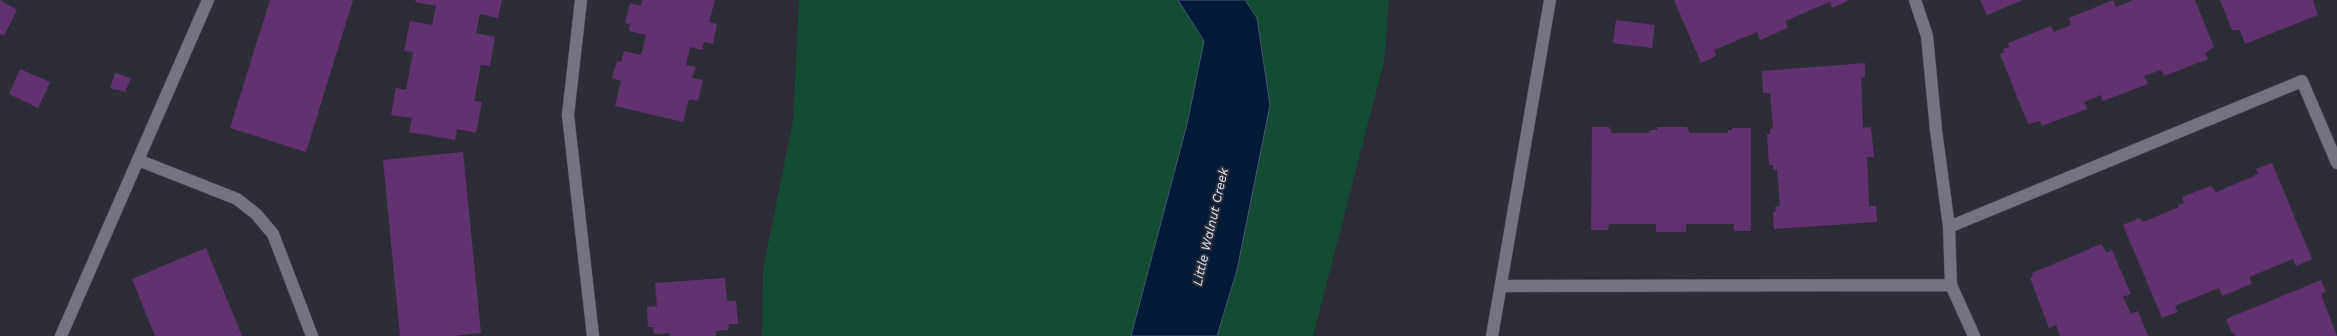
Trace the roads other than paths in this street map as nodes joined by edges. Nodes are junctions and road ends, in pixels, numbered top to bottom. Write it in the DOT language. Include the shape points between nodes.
graph roads {
  1 [pos="208,0"];
  2 [pos="581,0"];
  3 [pos="1550,0"];
  4 [pos="1915,0"];
  5 [pos="138,160"];
  6 [pos="2337,163"];
  7 [pos="1949,227"];
  8 [pos="1951,285"];
  9 [pos="1501,286"];
  10 [pos="61,336"];
  11 [pos="312,336"];
  12 [pos="593,336"];
  13 [pos="1492,336"];
  14 [pos="1974,336"];
  1 -- 5 [label="lane"];
  2 -- 12 [label="lane" via="568,115"];
  3 -- 9 [label="lane"];
  4 -- 7 [label="lane" via="1927,36"];
  5 -- 10 [label="lane"];
  5 -- 11 [label="lane" via="237,199 256,214 273,234"];
  6 -- 7 [label="lane" via="2302,82"];
  7 -- 8 [label="lane"];
  8 -- 9 [label="lane"];
  8 -- 14 [label="lane"];
  9 -- 13 [label="lane"];
}
